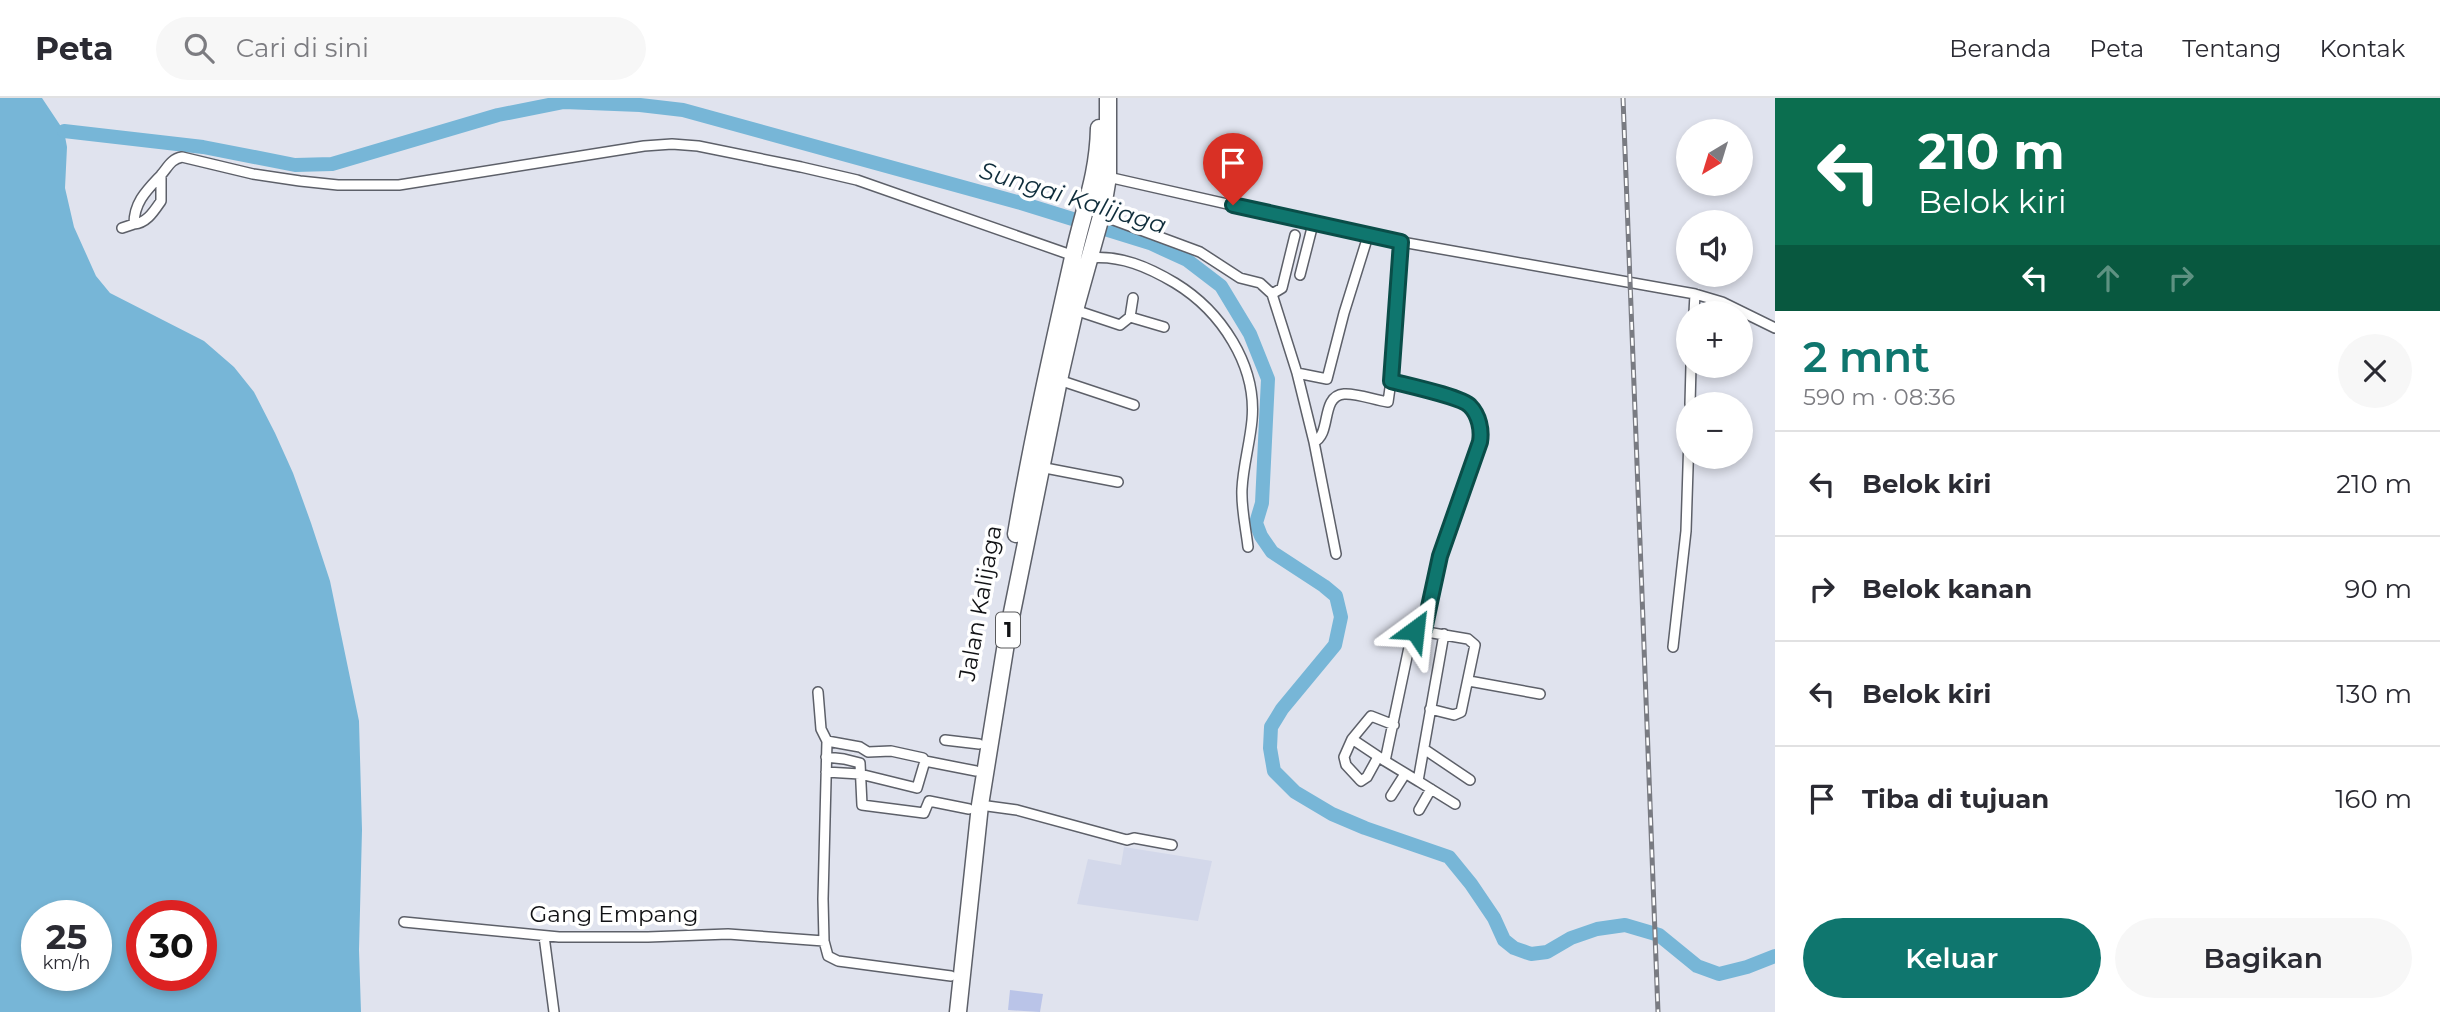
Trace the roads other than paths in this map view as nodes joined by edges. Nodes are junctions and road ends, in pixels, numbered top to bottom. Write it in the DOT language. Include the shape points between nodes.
graph roads {
  1 [pos="1098,98"];
  2 [pos="1108,98"];
  3 [pos="161,175"];
  4 [pos="1108,177"];
  5 [pos="1098,206"];
  6 [pos="134,224"];
  7 [pos="1313,224"];
  8 [pos="122,228"];
  9 [pos="1295,235"];
  10 [pos="1368,236"];
  11 [pos="1401,242"];
  12 [pos="1082,255"];
  13 [pos="1300,275"];
  14 [pos="1272,294"];
  15 [pos="1695,294"];
  16 [pos="1133,298"];
  17 [pos="1695,301"];
  18 [pos="1075,310"];
  19 [pos="1130,317"];
  20 [pos="1164,327"];
  21 [pos="1775,328"];
  22 [pos="1297,373"];
  23 [pos="1059,380"];
  24 [pos="1391,381"];
  25 [pos="1134,405"];
  26 [pos="1314,442"];
  27 [pos="1040,467"];
  28 [pos="1688,469"];
  29 [pos="1118,482"];
  30 [pos="1248,547"];
  31 [pos="1336,555"];
  32 [pos="1424,630"];
  33 [pos="1444,634"];
  34 [pos="1673,647"];
  35 [pos="1469,681"];
  36 [pos="818,692"];
  37 [pos="1540,694"];
  38 [pos="1430,709"];
  39 [pos="1394,725"];
  40 [pos="1353,739"];
  41 [pos="945,740"];
  42 [pos="827,741"];
  43 [pos="979,744"];
  44 [pos="1424,749"];
  45 [pos="826,757"];
  46 [pos="1382,759"];
  47 [pos="925,761"];
  48 [pos="976,771"];
  49 [pos="826,772"];
  50 [pos="860,774"];
  51 [pos="1405,774"];
  52 [pos="1470,780"];
  53 [pos="1418,781"];
  54 [pos="1432,789"];
  55 [pos="1391,796"];
  56 [pos="1455,804"];
  57 [pos="974,807"];
  58 [pos="1419,810"];
  59 [pos="1172,845"];
  60 [pos="404,922"];
  61 [pos="544,936"];
  62 [pos="824,941"];
  63 [pos="951,976"];
  64 [pos="554,1012"];
  65 [pos="949,1012"];
  66 [pos="958,1012"];
  1 -- 5 [label="highway, 1"];
  2 -- 4 [label="highway, 1"];
  3 -- 6 [label="street" via="138,202"];
  3 -- 6 [label="street" via="161,201 147,218"];
  3 -- 12 [label="street" via="182,157 300,181 399,186 631,148 698,146 857,180"];
  4 -- 5 [label="highway, 1"];
  4 -- 7 [label="street"];
  5 -- 12 [label="highway, Jalan Kalijaga / 1"];
  5 -- 14 [label="street" via="1111,202 1111,219 1200,252 1240,278 1261,283"];
  6 -- 8 [label="street"];
  7 -- 10 [label="street"];
  7 -- 13 [label="street"];
  9 -- 14 [label="street" via="1282,288"];
  10 -- 11 [label="street"];
  10 -- 22 [label="street" via="1327,379"];
  11 -- 15 [label="street"];
  11 -- 24 [label="street"];
  12 -- 18 [label="highway, Jalan Kalijaga / 1"];
  12 -- 30 [label="street" via="1123,259 1170,280 1199,300 1235,345 1252,408 1242,486"];
  12 -- 43 [label="highway, Jalan Kalijaga / 1" via="1023,496"];
  14 -- 22 [label="street"];
  15 -- 17 [label="street"];
  15 -- 21 [label="street"];
  16 -- 19 [label="street"];
  18 -- 19 [label="street" via="1120,325"];
  18 -- 23 [label="highway, Jalan Kalijaga / 1"];
  19 -- 20 [label="street"];
  22 -- 26 [label="street"];
  23 -- 25 [label="street"];
  23 -- 27 [label="highway, Jalan Kalijaga / 1"];
  24 -- 26 [label="street" via="1388,402 1345,394 1334,398 1322,436"];
  24 -- 32 [label="street" via="1466,403 1481,432 1440,556"];
  26 -- 31 [label="street"];
  27 -- 29 [label="street"];
  27 -- 57 [label="highway, Jalan Kalijaga / 1"];
  28 -- 34 [label="street"];
  32 -- 33 [label="street"];
  32 -- 39 [label="street" via="1412,633"];
  33 -- 35 [label="street" via="1474,643"];
  33 -- 38 [label="street"];
  35 -- 37 [label="street"];
  35 -- 38 [label="street" via="1460,713"];
  36 -- 42 [label="street" via="821,729"];
  38 -- 44 [label="street"];
  39 -- 40 [label="street" via="1371,716"];
  39 -- 46 [label="street"];
  40 -- 46 [label="street"];
  40 -- 46 [label="street" via="1344,760 1360,780"];
  41 -- 43 [label="street"];
  42 -- 45 [label="street"];
  42 -- 47 [label="street"];
  43 -- 48 [label="highway, Jalan Kalijaga / 1"];
  44 -- 52 [label="street"];
  44 -- 53 [label="street"];
  45 -- 49 [label="street"];
  45 -- 50 [label="street" via="859,762"];
  46 -- 51 [label="street"];
  47 -- 48 [label="street"];
  47 -- 50 [label="street" via="917,788"];
  48 -- 57 [label="highway, Jalan Kalijaga / 1"];
  49 -- 50 [label="street"];
  49 -- 62 [label="street"];
  50 -- 57 [label="street" via="862,805 924,813 931,801"];
  51 -- 53 [label="street"];
  51 -- 55 [label="street"];
  53 -- 54 [label="street"];
  54 -- 56 [label="street"];
  54 -- 58 [label="street"];
  57 -- 59 [label="street" via="1017,810 1126,839"];
  57 -- 63 [label="highway, Jalan Kalijaga / 1"];
  57 -- 66 [label="highway, Jalan Kalijaga / 1"];
  60 -- 61 [label="street, Gang Empang"];
  61 -- 62 [label="street, Gang Empang" via="728,934"];
  61 -- 64 [label="street"];
  62 -- 63 [label="street" via="828,956 838,961"];
  63 -- 65 [label="highway, Jalan Kalijaga / 1"];
}
